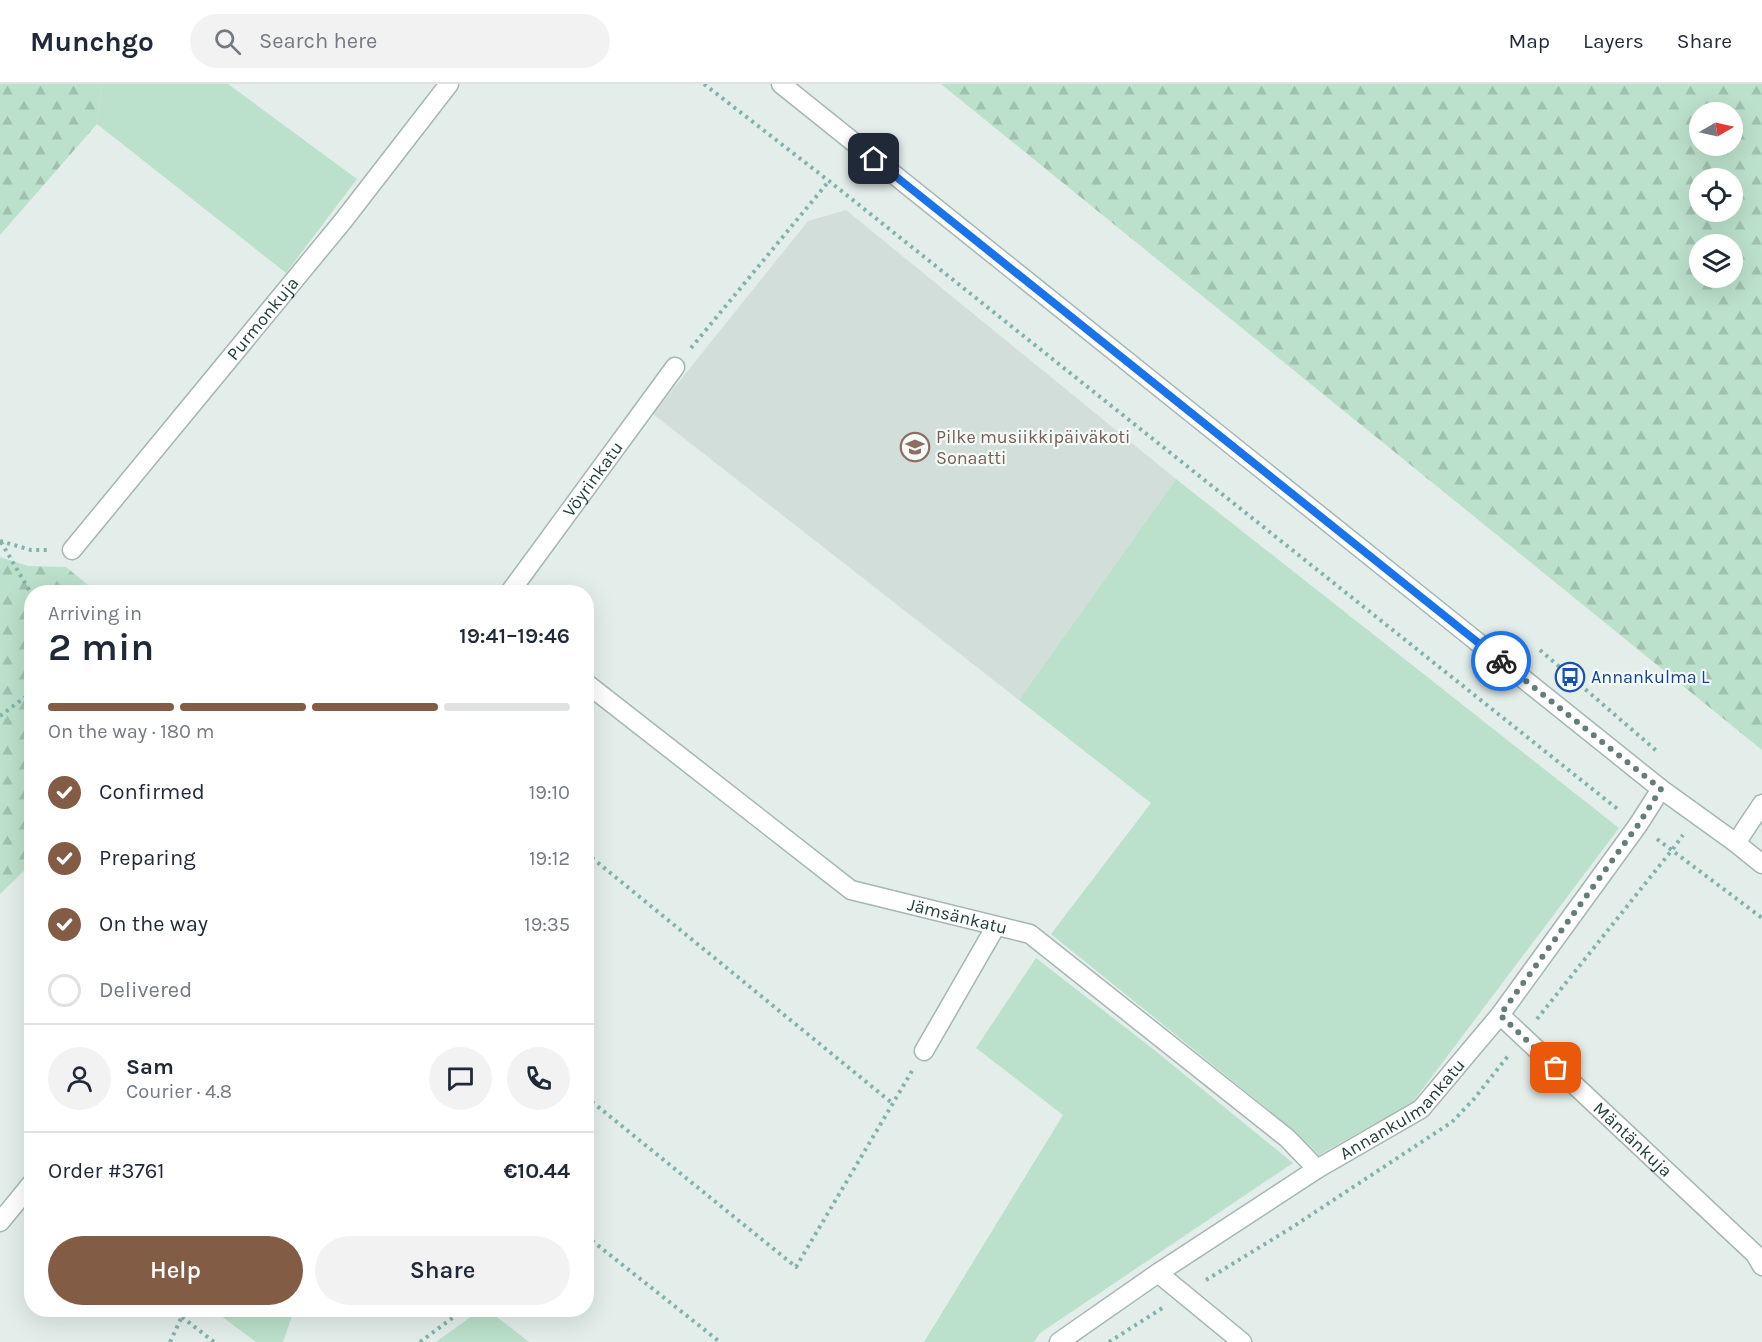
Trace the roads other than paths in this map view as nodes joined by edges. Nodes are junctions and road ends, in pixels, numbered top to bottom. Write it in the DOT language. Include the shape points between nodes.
graph roads {
  1 [pos="449,84"];
  2 [pos="781,84"];
  3 [pos="675,367"];
  4 [pos="72,550"];
  5 [pos="515,585"];
  6 [pos="594,689"];
  7 [pos="1661,789"];
  8 [pos="1762,804"];
  9 [pos="1736,843"];
  10 [pos="1762,864"];
  11 [pos="996,926"];
  12 [pos="1500,1015"];
  13 [pos="924,1051"];
  14 [pos="1317,1169"];
  15 [pos="24,1193"];
  16 [pos="0,1222"];
  17 [pos="1762,1266"];
  18 [pos="1158,1273"];
  19 [pos="1059,1342"];
  20 [pos="1242,1342"];
  1 -- 4 [label="street, Purmonkuja" via="343,221"];
  2 -- 7 [label="street"];
  3 -- 5 [label="street, Vöyrinkatu"];
  6 -- 11 [label="street, Jämsänkatu" via="850,890"];
  7 -- 9 [label="street"];
  7 -- 12 [label="street, Annankulmankatu"];
  8 -- 9 [label="street"];
  9 -- 10 [label="street"];
  11 -- 13 [label="street"];
  11 -- 14 [label="street, Jämsänkatu" via="1030,934 1287,1138"];
  12 -- 14 [label="street, Annankulmankatu" via="1421,1109"];
  12 -- 17 [label="street, Mäntänkuja" via="1755,1254"];
  14 -- 18 [label="street, Annankulmankatu"];
  15 -- 16 [label="street"];
  18 -- 19 [label="street, Annankulmankatu"];
  18 -- 20 [label="street"];
}
